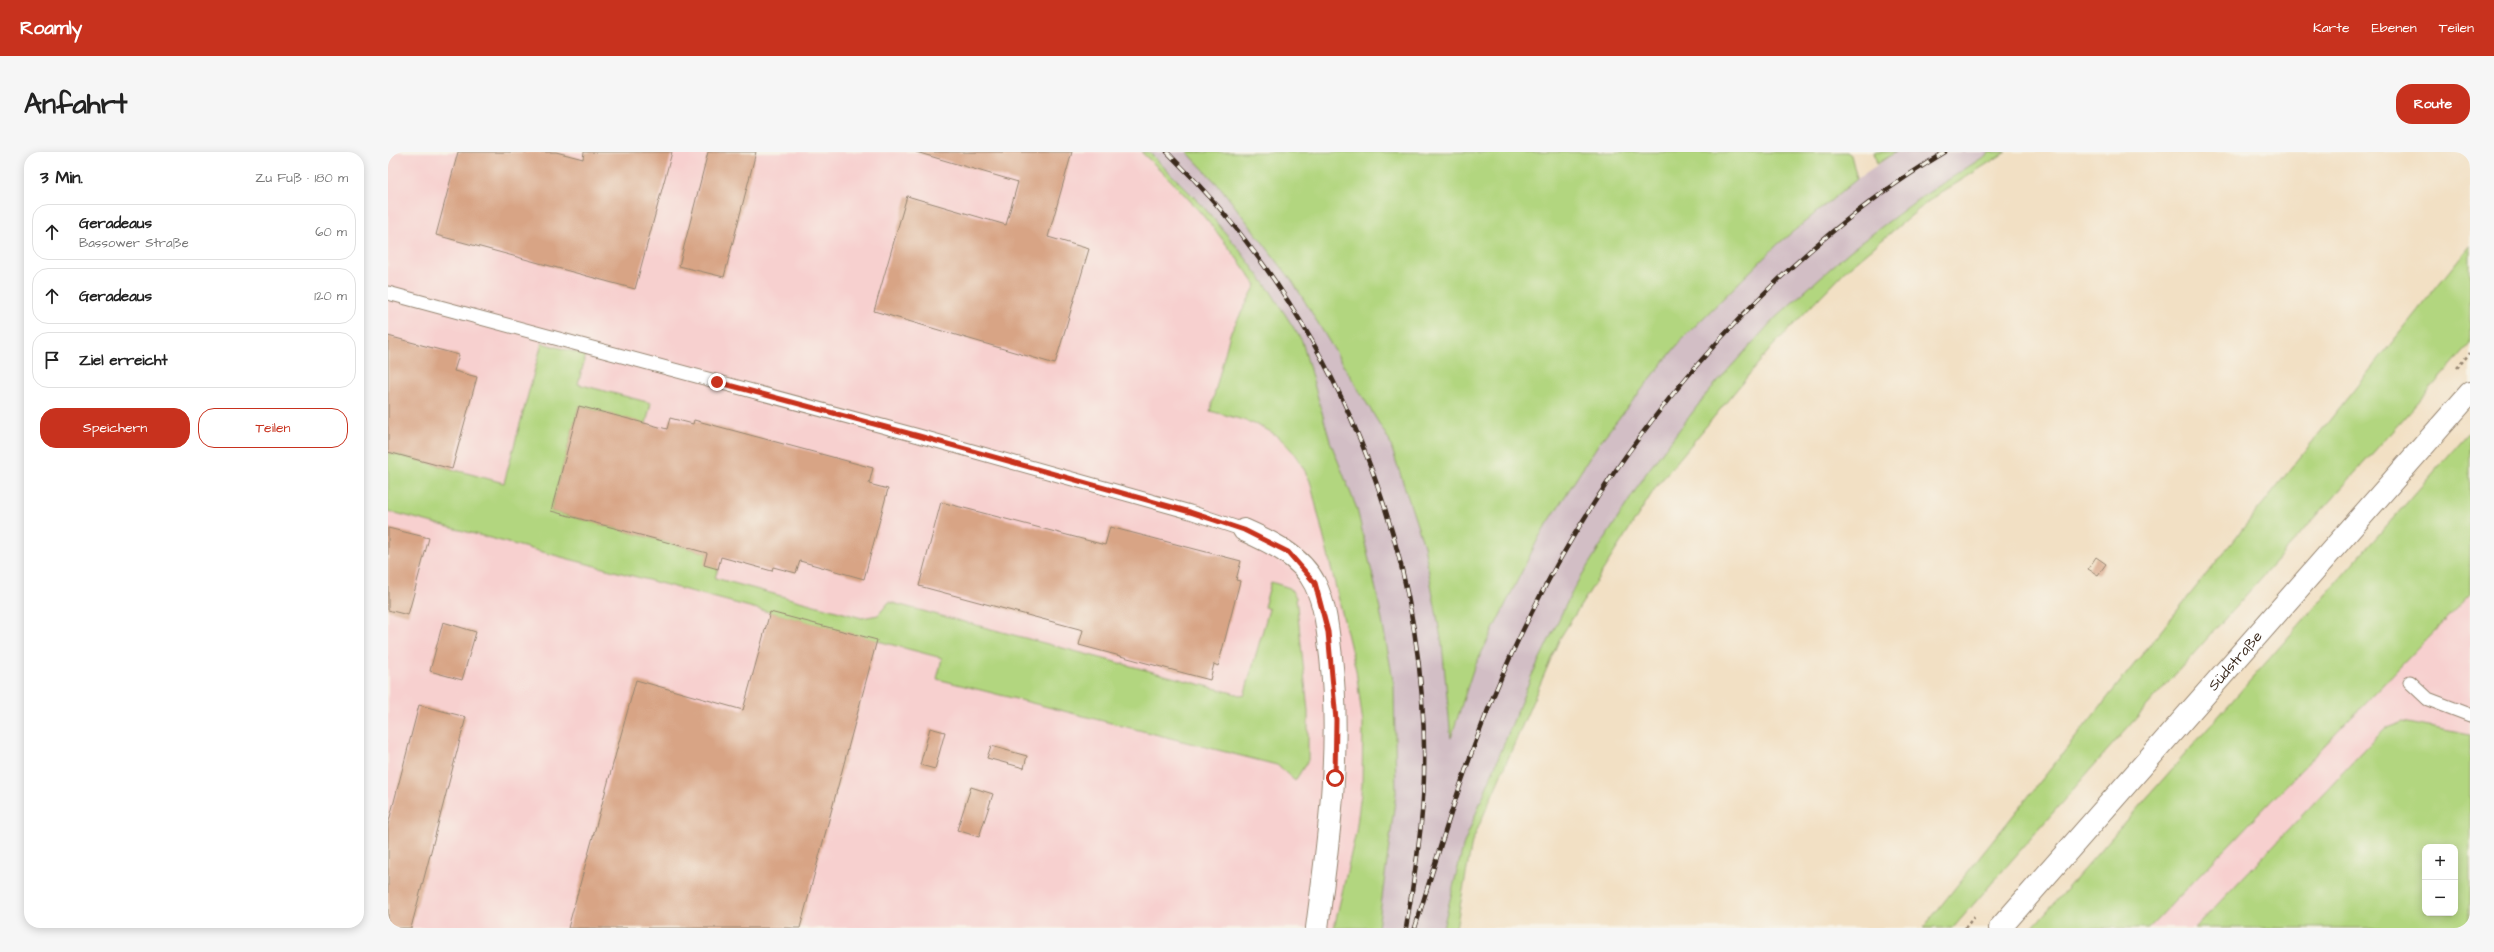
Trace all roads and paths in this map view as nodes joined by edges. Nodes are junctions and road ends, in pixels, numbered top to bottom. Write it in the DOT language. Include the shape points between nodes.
graph roads {
  1 [pos="388,293"];
  2 [pos="2470,393"];
  3 [pos="1244,530"];
  4 [pos="2410,682"];
  5 [pos="2470,715"];
  6 [pos="1317,928"];
  7 [pos="2000,928"];
  1 -- 3 [label="lane" via="919,436 1190,512"];
  2 -- 7 [label="street, Südstraße"];
  3 -- 6 [label="street" via="1288,552 1302,566 1315,583 1328,632 1336,720 1335,778"];
  4 -- 5 [label="lane" via="2428,699"];
}
